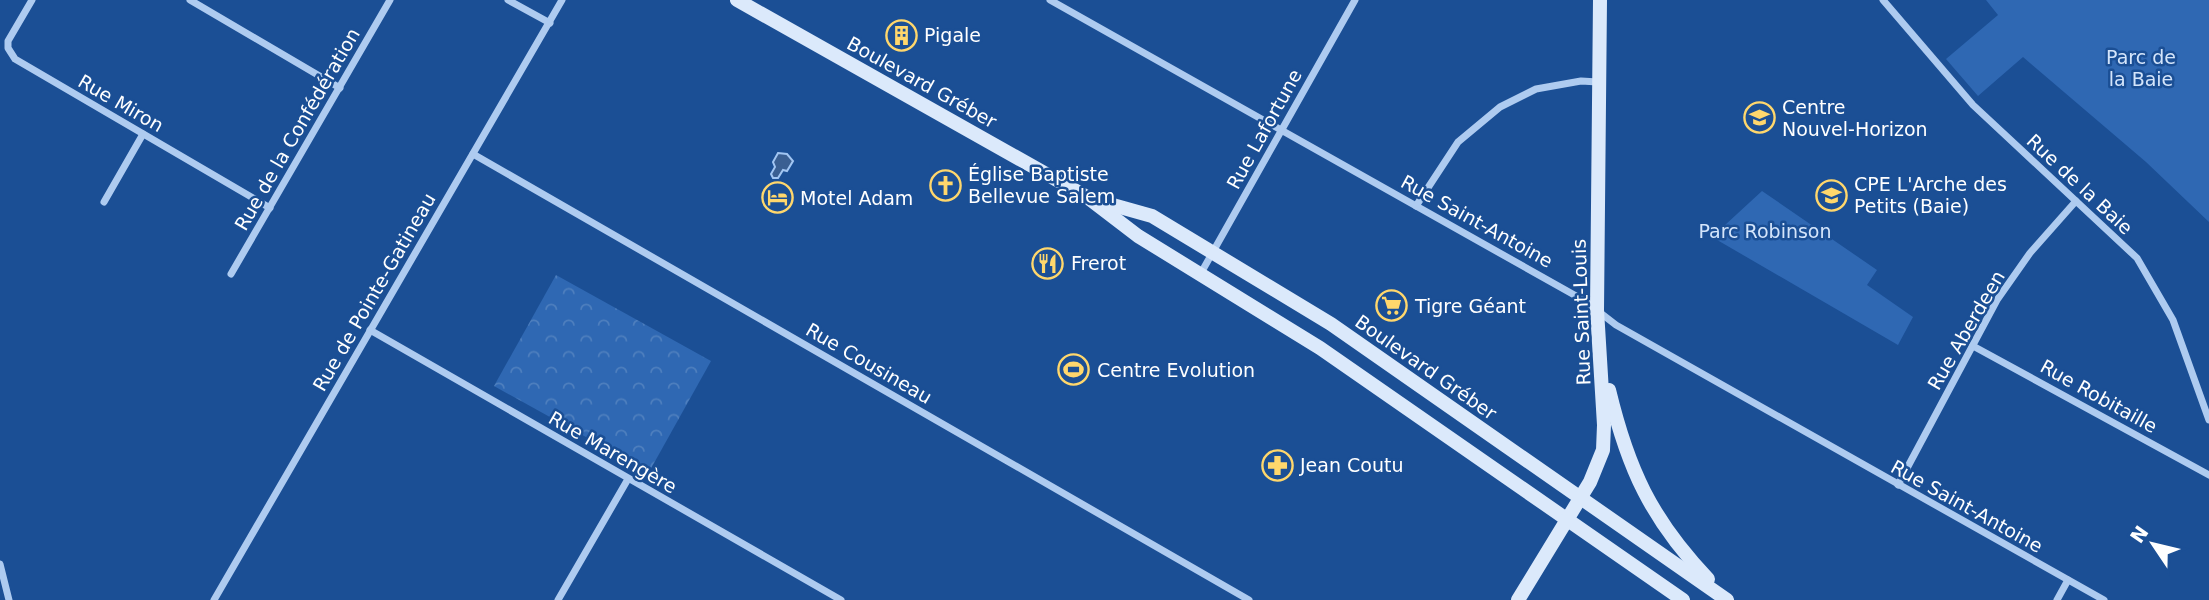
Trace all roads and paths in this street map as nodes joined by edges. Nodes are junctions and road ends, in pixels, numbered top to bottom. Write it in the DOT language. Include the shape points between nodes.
graph roads {
  1 [pos="33,0"];
  2 [pos="190,0"];
  3 [pos="390,0"];
  4 [pos="508,0"];
  5 [pos="562,0"];
  6 [pos="737,0"];
  7 [pos="1050,0"];
  8 [pos="1600,0"];
  9 [pos="1883,0"];
  10 [pos="1353,1"];
  11 [pos="550,23"];
  12 [pos="1598,82"];
  13 [pos="340,88"];
  14 [pos="1282,129"];
  15 [pos="143,134"];
  16 [pos="473,154"];
  17 [pos="1087,197"];
  18 [pos="2076,201"];
  19 [pos="104,202"];
  20 [pos="1416,205"];
  21 [pos="270,208"];
  22 [pos="1214,253"];
  23 [pos="1201,273"];
  24 [pos="231,274"];
  25 [pos="1597,310"];
  26 [pos="370,330"];
  27 [pos="1973,346"];
  28 [pos="1600,350"];
  29 [pos="2209,420"];
  30 [pos="2209,475"];
  31 [pos="628,479"];
  32 [pos="1898,485"];
  33 [pos="1580,498"];
  34 [pos="1566,520"];
  35 [pos="0,564"];
  36 [pos="2068,580"];
  37 [pos="9,600"];
  38 [pos="214,600"];
  39 [pos="558,600"];
  40 [pos="841,600"];
  41 [pos="1249,600"];
  42 [pos="1518,600"];
  43 [pos="1683,600"];
  44 [pos="1728,600"];
  45 [pos="2057,600"];
  46 [pos="2104,600"];
  1 -- 15 [label="street, Rue Miron" via="8,41 10,53"];
  2 -- 13 [label="street"];
  3 -- 13 [label="street, Rue de la Confédération"];
  4 -- 11 [label="street"];
  5 -- 11 [label="street, Rue de Pointe-Gatineau"];
  6 -- 17 [label="main road, Boulevard Gréber"];
  7 -- 14 [label="street, Rue Saint-Antoine"];
  8 -- 12 [label="main road, Rue Saint-Louis"];
  9 -- 18 [label="street, Rue de la Baie" via="1973,105"];
  10 -- 14 [label="street, Rue Lafortune"];
  11 -- 16 [label="street, Rue de Pointe-Gatineau"];
  12 -- 20 [label="street" via="1536,89 1500,107 1458,142"];
  12 -- 25 [label="main road, Rue Saint-Louis"];
  13 -- 21 [label="street, Rue de la Confédération"];
  14 -- 20 [label="street, Rue Saint-Antoine"];
  14 -- 22 [label="street, Rue Lafortune"];
  15 -- 19 [label="street"];
  15 -- 21 [label="street, Rue Miron"];
  16 -- 26 [label="street, Rue de Pointe-Gatineau"];
  16 -- 41 [label="street, Rue Cousineau"];
  17 -- 22 [label="main road, Boulevard Gréber" via="1152,216"];
  17 -- 23 [label="main road, Boulevard Gréber" via="1138,236"];
  18 -- 27 [label="street, Rue Aberdeen" via="2030,253 1997,300"];
  18 -- 29 [label="street, Rue de la Baie" via="2137,258 2173,320"];
  20 -- 25 [label="street, Rue Saint-Antoine"];
  21 -- 24 [label="street, Rue de la Confédération"];
  22 -- 23 [label="street, Rue Lafortune"];
  22 -- 33 [label="main road, Boulevard Gréber" via="1331,324"];
  23 -- 34 [label="main road, Boulevard Gréber" via="1320,348"];
  25 -- 28 [label="main road, Rue Saint-Louis"];
  25 -- 32 [label="street, Rue Saint-Antoine"];
  26 -- 31 [label="street, Rue Marengère"];
  26 -- 38 [label="street, Rue de Pointe-Gatineau"];
  27 -- 30 [label="street, Rue Robitaille"];
  27 -- 32 [label="street, Rue Aberdeen"];
  28 -- 33 [label="main road, Rue Saint-Louis" via="1603,450"];
  28 -- 44 [label="main road" via="1625,449 1639,484 1669,533"];
  31 -- 39 [label="street"];
  31 -- 40 [label="street, Rue Marengère"];
  32 -- 36 [label="street, Rue Saint-Antoine"];
  33 -- 34 [label="main road, Rue Saint-Louis"];
  33 -- 44 [label="main road, Boulevard Gréber"];
  34 -- 42 [label="main road, Rue Saint-Louis"];
  34 -- 43 [label="main road, Boulevard Gréber"];
  35 -- 37 [label="street"];
  36 -- 45 [label="street"];
  36 -- 46 [label="street, Rue Saint-Antoine"];
}
